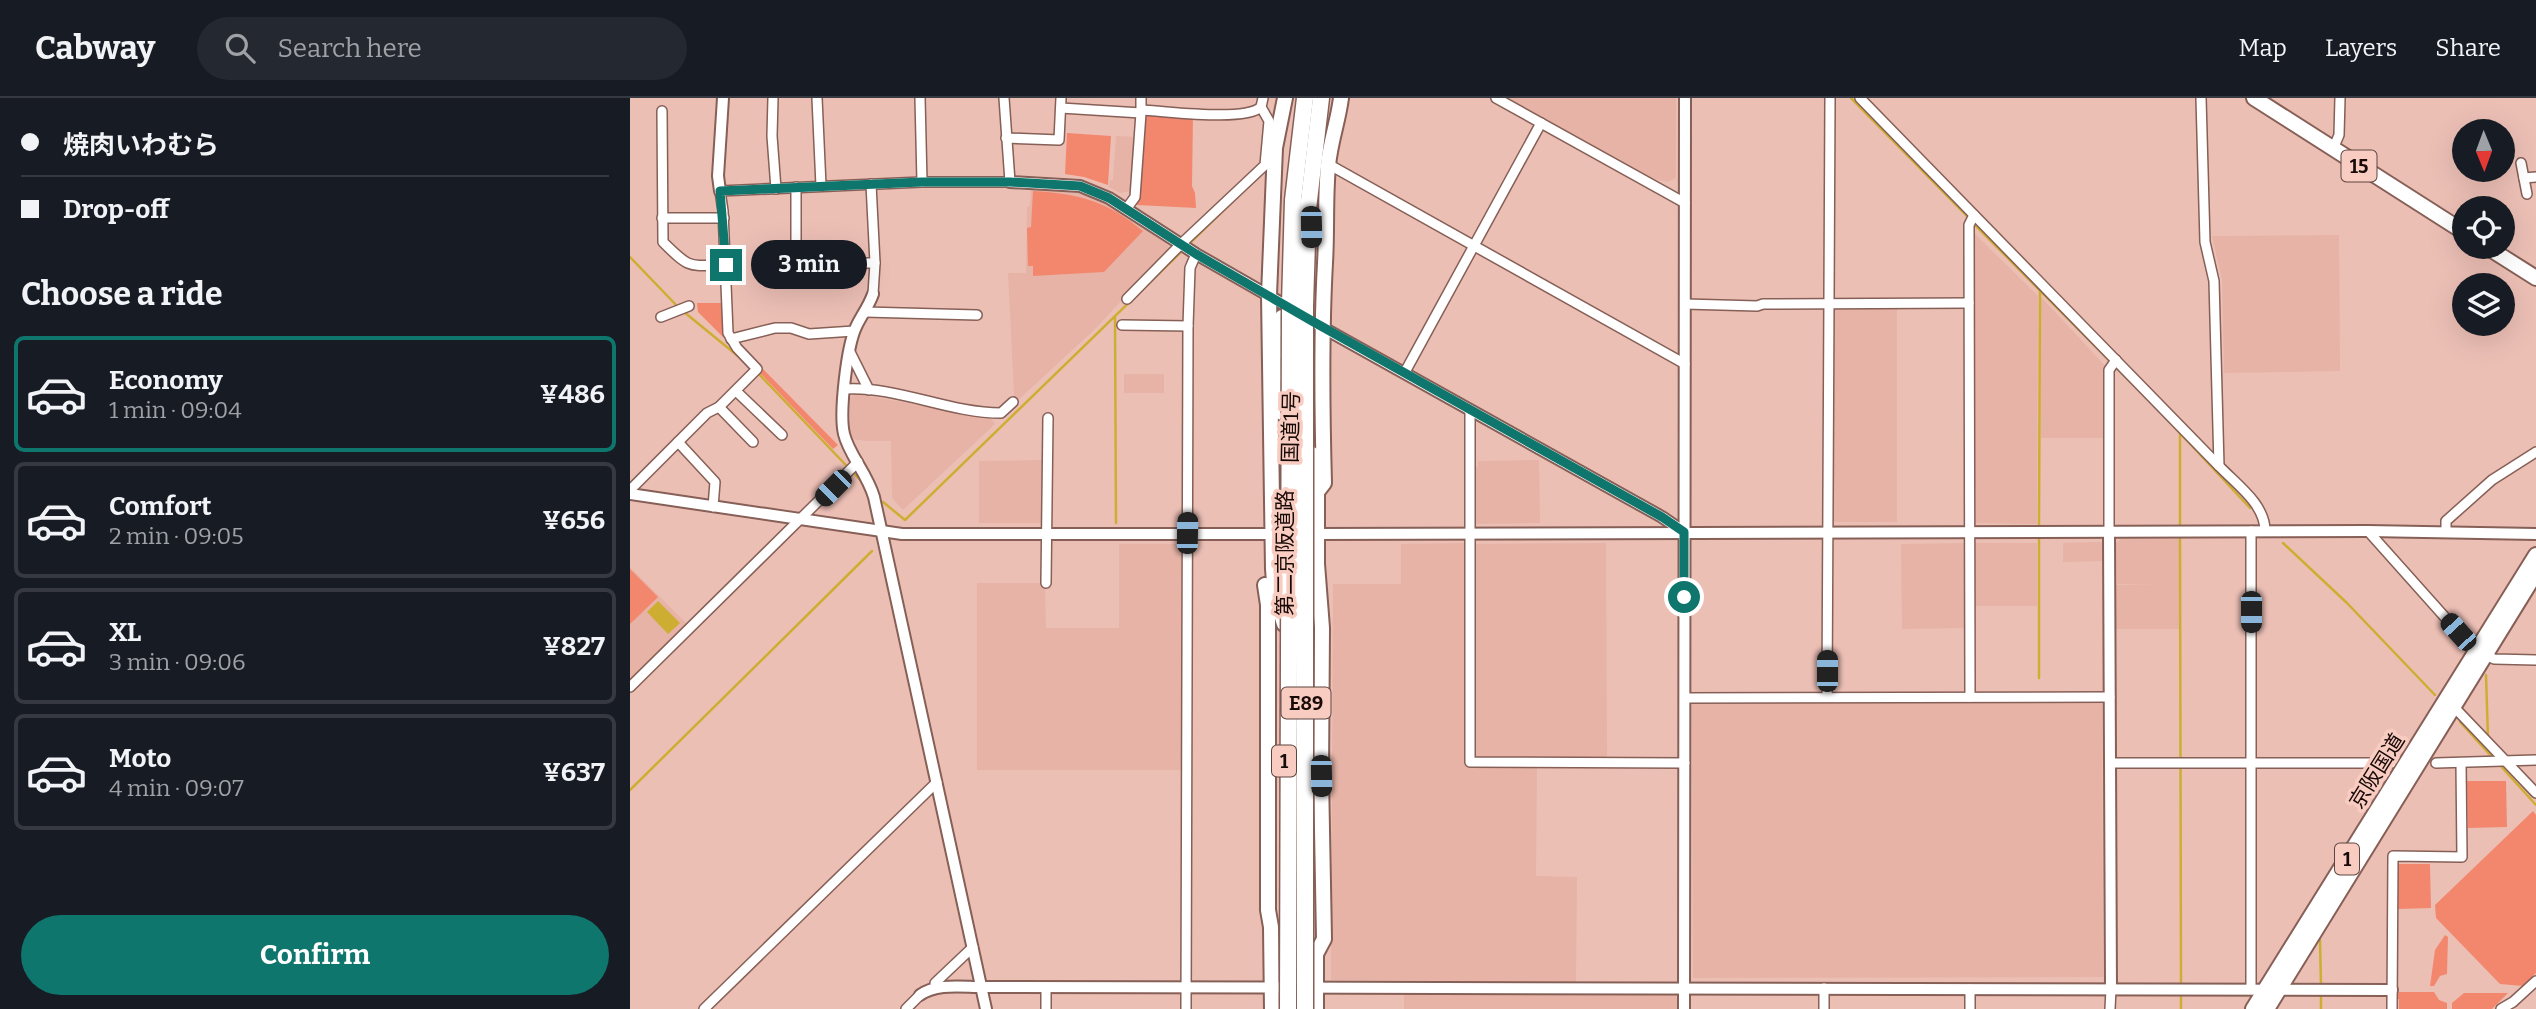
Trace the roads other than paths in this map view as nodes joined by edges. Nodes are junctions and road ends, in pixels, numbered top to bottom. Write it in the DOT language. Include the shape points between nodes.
graph roads {
  1 [pos="723,98"];
  2 [pos="773,98"];
  3 [pos="817,98"];
  4 [pos="921,98"];
  5 [pos="1004,98"];
  6 [pos="1141,98"];
  7 [pos="1285,98"];
  8 [pos="1299,98"];
  9 [pos="1305,98"];
  10 [pos="1321,98"];
  11 [pos="1326,98"];
  12 [pos="1339,98"];
  13 [pos="1496,98"];
  14 [pos="1685,98"];
  15 [pos="1830,98"];
  16 [pos="1860,98"];
  17 [pos="2202,98"];
  18 [pos="2254,98"];
  19 [pos="2340,98"];
  20 [pos="1061,103"];
  21 [pos="1262,103"];
  22 [pos="662,111"];
  23 [pos="1141,112"];
  24 [pos="1541,123"];
  25 [pos="1006,138"];
  26 [pos="2333,149"];
  27 [pos="2521,163"];
  28 [pos="1328,164"];
  29 [pos="2536,177"];
  30 [pos="2524,178"];
  31 [pos="922,182"];
  32 [pos="1010,182"];
  33 [pos="871,184"];
  34 [pos="821,186"];
  35 [pos="796,187"];
  36 [pos="1289,188"];
  37 [pos="776,189"];
  38 [pos="720,191"];
  39 [pos="2527,194"];
  40 [pos="1685,203"];
  41 [pos="1272,206"];
  42 [pos="1126,208"];
  43 [pos="1974,215"];
  44 [pos="662,218"];
  45 [pos="724,218"];
  46 [pos="2452,224"];
  47 [pos="1311,227"];
  48 [pos="1181,244"];
  49 [pos="1474,246"];
  50 [pos="796,254"];
  51 [pos="1196,254"];
  52 [pos="2506,259"];
  53 [pos="836,263"];
  54 [pos="874,263"];
  55 [pos="726,265"];
  56 [pos="2536,278"];
  57 [pos="873,294"];
  58 [pos="1269,295"];
  59 [pos="1322,296"];
  60 [pos="1127,299"];
  61 [pos="1829,303"];
  62 [pos="1969,303"];
  63 [pos="1283,304"];
  64 [pos="1685,304"];
  65 [pos="689,306"];
  66 [pos="865,312"];
  67 [pos="977,315"];
  68 [pos="661,317"];
  69 [pos="1122,325"];
  70 [pos="1318,325"];
  71 [pos="1188,326"];
  72 [pos="854,331"];
  73 [pos="731,339"];
  74 [pos="850,352"];
  75 [pos="2116,360"];
  76 [pos="1685,364"];
  77 [pos="1405,372"];
  78 [pos="845,389"];
  79 [pos="869,390"];
  80 [pos="737,391"];
  81 [pos="1013,402"];
  82 [pos="719,407"];
  83 [pos="1469,410"];
  84 [pos="1048,418"];
  85 [pos="782,435"];
  86 [pos="678,442"];
  87 [pos="753,442"];
  88 [pos="2536,452"];
  89 [pos="1312,454"];
  90 [pos="1284,457"];
  91 [pos="858,462"];
  92 [pos="2219,466"];
  93 [pos="1270,475"];
  94 [pos="630,492"];
  95 [pos="1317,492"];
  96 [pos="713,507"];
  97 [pos="802,519"];
  98 [pos="881,530"];
  99 [pos="2251,531"];
  100 [pos="2264,531"];
  101 [pos="2368,531"];
  102 [pos="2446,531"];
  103 [pos="1684,532"];
  104 [pos="1828,532"];
  105 [pos="1970,532"];
  106 [pos="2109,532"];
  107 [pos="1046,533"];
  108 [pos="1187,533"];
  109 [pos="2518,533"];
  110 [pos="1279,534"];
  111 [pos="1313,534"];
  112 [pos="2536,534"];
  113 [pos="1468,535"];
  114 [pos="2535,556"];
  115 [pos="1273,569"];
  116 [pos="2536,573"];
  117 [pos="1046,583"];
  118 [pos="1321,593"];
  119 [pos="1308,613"];
  120 [pos="1284,624"];
  121 [pos="2481,654"];
  122 [pos="2536,660"];
  123 [pos="630,687"];
  124 [pos="1827,697"];
  125 [pos="1970,697"];
  126 [pos="2110,697"];
  127 [pos="1685,698"];
  128 [pos="2448,708"];
  129 [pos="2536,760"];
  130 [pos="2503,761"];
  131 [pos="1685,763"];
  132 [pos="2110,763"];
  133 [pos="2251,763"];
  134 [pos="2391,763"];
  135 [pos="2436,763"];
  136 [pos="2461,763"];
  137 [pos="937,782"];
  138 [pos="2536,793"];
  139 [pos="1284,910"];
  140 [pos="1312,926"];
  141 [pos="1271,927"];
  142 [pos="973,947"];
  143 [pos="1316,954"];
  144 [pos="2536,981"];
  145 [pos="935,983"];
  146 [pos="982,987"];
  147 [pos="1046,987"];
  148 [pos="1278,987"];
  149 [pos="1186,988"];
  150 [pos="1312,988"];
  151 [pos="1684,988"];
  152 [pos="1824,988"];
  153 [pos="1970,989"];
  154 [pos="2111,989"];
  155 [pos="2265,989"];
  156 [pos="2392,990"];
  157 [pos="920,995"];
  158 [pos="2505,1008"];
  159 [pos="704,1009"];
  160 [pos="906,1009"];
  161 [pos="986,1009"];
  162 [pos="1046,1009"];
  163 [pos="1186,1009"];
  164 [pos="1272,1009"];
  165 [pos="1286,1009"];
  166 [pos="1307,1009"];
  167 [pos="1316,1009"];
  168 [pos="1684,1009"];
  169 [pos="1824,1009"];
  170 [pos="1970,1009"];
  171 [pos="2110,1009"];
  172 [pos="2253,1009"];
  173 [pos="2267,1009"];
  174 [pos="2392,1009"];
  1 -- 38 [label="street"];
  2 -- 37 [label="street"];
  3 -- 34 [label="street"];
  4 -- 31 [label="street"];
  5 -- 25 [label="street"];
  6 -- 23 [label="street"];
  7 -- 41 [label="main road" via="1275,148"];
  8 -- 36 [label="main road, 国道1号 / 1"];
  9 -- 165 [label="highway, 第二京阪道路 / E89, bridge" via="1293,200 1290,304"];
  10 -- 166 [label="highway, 第二京阪道路 / E89, bridge" via="1308,209 1305,306"];
  11 -- 47 [label="main road, 国道1号 / 1"];
  12 -- 28 [label="main road"];
  13 -- 24 [label="street"];
  14 -- 40 [label="street"];
  15 -- 61 [label="street"];
  16 -- 43 [label="street"];
  17 -- 92 [label="street" via="2205,242 2214,281"];
  18 -- 26 [label="main road, 15"];
  19 -- 26 [label="street" via="2339,135"];
  20 -- 23 [label="street"];
  20 -- 25 [label="street" via="1059,140"];
  21 -- 23 [label="street" via="1255,113 1232,115"];
  21 -- 48 [label="street" via="1269,121 1265,165"];
  22 -- 44 [label="street"];
  23 -- 42 [label="street" via="1135,197"];
  24 -- 40 [label="street"];
  24 -- 49 [label="street"];
  25 -- 32 [label="street"];
  26 -- 46 [label="main road, 15"];
  27 -- 30 [label="street"];
  28 -- 49 [label="street"];
  28 -- 59 [label="main road"];
  29 -- 30 [label="street"];
  30 -- 39 [label="street"];
  31 -- 32 [label="street"];
  31 -- 33 [label="street"];
  32 -- 42 [label="street" via="1080,186"];
  33 -- 34 [label="street"];
  33 -- 54 [label="street"];
  34 -- 35 [label="street"];
  35 -- 37 [label="street"];
  35 -- 50 [label="street"];
  36 -- 41 [label="main road"];
  36 -- 63 [label="main road, 国道1号 / 1"];
  37 -- 38 [label="street"];
  38 -- 45 [label="street"];
  40 -- 64 [label="street"];
  41 -- 58 [label="main road"];
  42 -- 48 [label="street"];
  43 -- 62 [label="street" via="1969,225"];
  43 -- 75 [label="street"];
  44 -- 45 [label="street"];
  44 -- 55 [label="street" via="663,242 684,263"];
  45 -- 55 [label="street"];
  47 -- 59 [label="main road"];
  47 -- 70 [label="main road, 国道1号 / 1"];
  48 -- 51 [label="street"];
  48 -- 60 [label="street"];
  49 -- 76 [label="street"];
  49 -- 77 [label="street"];
  51 -- 58 [label="street"];
  51 -- 71 [label="street" via="1190,268"];
  52 -- 56 [label="main road"];
  53 -- 54 [label="street"];
  54 -- 57 [label="street"];
  55 -- 73 [label="street"];
  57 -- 66 [label="street"];
  58 -- 63 [label="street"];
  58 -- 93 [label="main road"];
  59 -- 70 [label="main road"];
  61 -- 62 [label="street"];
  61 -- 64 [label="street"];
  61 -- 104 [label="street"];
  62 -- 105 [label="street"];
  63 -- 70 [label="street"];
  63 -- 90 [label="main road, 国道1号 / 1"];
  64 -- 76 [label="street"];
  65 -- 68 [label="street"];
  66 -- 67 [label="street"];
  66 -- 72 [label="street"];
  69 -- 71 [label="street"];
  70 -- 77 [label="street"];
  70 -- 89 [label="main road, 国道1号 / 1"];
  70 -- 95 [label="main road" via="1324,483"];
  71 -- 108 [label="street"];
  72 -- 73 [label="street" via="809,334 775,328"];
  72 -- 74 [label="street"];
  73 -- 80 [label="street" via="757,369"];
  74 -- 78 [label="street"];
  74 -- 79 [label="street"];
  75 -- 92 [label="street"];
  75 -- 106 [label="street" via="2109,370"];
  76 -- 103 [label="street"];
  77 -- 83 [label="street"];
  78 -- 79 [label="street"];
  78 -- 91 [label="street" via="844,433"];
  79 -- 81 [label="street" via="979,413 1001,412"];
  80 -- 82 [label="street"];
  80 -- 85 [label="street"];
  82 -- 86 [label="street" via="706,413"];
  82 -- 87 [label="street"];
  83 -- 103 [label="street"];
  83 -- 113 [label="street"];
  84 -- 107 [label="street"];
  86 -- 94 [label="street"];
  86 -- 96 [label="street" via="715,482"];
  88 -- 102 [label="street" via="2492,480 2446,522"];
  89 -- 95 [label="main road"];
  89 -- 111 [label="main road, 国道1号 / 1"];
  90 -- 93 [label="main road"];
  90 -- 110 [label="main road, 国道1号 / 1"];
  91 -- 97 [label="street"];
  91 -- 98 [label="street" via="870,484"];
  92 -- 100 [label="street" via="2257,505 2265,520"];
  93 -- 110 [label="main road"];
  94 -- 96 [label="street"];
  95 -- 111 [label="main road"];
  96 -- 97 [label="street"];
  97 -- 98 [label="street"];
  97 -- 123 [label="street"];
  98 -- 107 [label="street" via="902,534"];
  98 -- 137 [label="street"];
  99 -- 100 [label="street"];
  99 -- 106 [label="street"];
  99 -- 133 [label="street"];
  100 -- 101 [label="street"];
  101 -- 102 [label="street"];
  101 -- 121 [label="street"];
  102 -- 109 [label="street"];
  103 -- 104 [label="street"];
  103 -- 113 [label="street"];
  103 -- 127 [label="street"];
  104 -- 105 [label="street"];
  104 -- 124 [label="street"];
  105 -- 106 [label="street"];
  105 -- 125 [label="street"];
  106 -- 126 [label="street"];
  107 -- 108 [label="street"];
  107 -- 117 [label="street"];
  108 -- 110 [label="street"];
  108 -- 149 [label="street"];
  109 -- 112 [label="street"];
  109 -- 114 [label="street" via="2529,540"];
  110 -- 111 [label="street"];
  110 -- 115 [label="main road"];
  110 -- 120 [label="main road, 国道1号 / 1"];
  111 -- 113 [label="street"];
  111 -- 118 [label="main road"];
  111 -- 119 [label="main road, 国道1号 / 1"];
  113 -- 131 [label="street" via="1470,762"];
  114 -- 121 [label="main road, 京阪国道 / 1"];
  115 -- 120 [label="main road"];
  115 -- 141 [label="main road" via="1265,592"];
  116 -- 121 [label="main road, 京阪国道 / 1"];
  118 -- 119 [label="main road"];
  118 -- 143 [label="main road" via="1324,939"];
  119 -- 140 [label="main road, 国道1号 / 1"];
  120 -- 139 [label="main road, 国道1号 / 1"];
  121 -- 122 [label="street" via="2494,659"];
  121 -- 128 [label="main road, 京阪国道 / 1"];
  124 -- 125 [label="street"];
  124 -- 127 [label="street"];
  125 -- 126 [label="street"];
  126 -- 132 [label="street"];
  127 -- 131 [label="street"];
  128 -- 130 [label="street"];
  128 -- 155 [label="main road, 京阪国道 / 1" via="2406,765"];
  128 -- 155 [label="main road, 京阪国道 / 1" via="2388,822"];
  129 -- 130 [label="street"];
  130 -- 136 [label="street"];
  130 -- 138 [label="street"];
  131 -- 151 [label="street"];
  132 -- 133 [label="street"];
  132 -- 154 [label="street"];
  133 -- 134 [label="street"];
  133 -- 155 [label="street"];
  135 -- 136 [label="street"];
  136 -- 156 [label="street" via="2462,857 2393,856"];
  137 -- 142 [label="street"];
  137 -- 159 [label="street"];
  139 -- 141 [label="main road"];
  139 -- 148 [label="main road, 国道1号 / 1"];
  140 -- 143 [label="main road"];
  140 -- 150 [label="main road, 国道1号 / 1"];
  141 -- 148 [label="main road"];
  142 -- 145 [label="street"];
  142 -- 146 [label="street"];
  143 -- 150 [label="main road"];
  144 -- 158 [label="street"];
  146 -- 147 [label="street"];
  146 -- 157 [label="street" via="940,987"];
  146 -- 161 [label="street"];
  147 -- 149 [label="street"];
  147 -- 162 [label="street"];
  148 -- 149 [label="street"];
  148 -- 150 [label="street"];
  148 -- 164 [label="main road"];
  148 -- 165 [label="main road, 国道1号 / 1"];
  149 -- 163 [label="street"];
  150 -- 151 [label="street"];
  150 -- 166 [label="main road, 国道1号 / 1"];
  150 -- 167 [label="main road"];
  151 -- 152 [label="street"];
  151 -- 168 [label="street"];
  152 -- 153 [label="street"];
  152 -- 169 [label="street"];
  153 -- 154 [label="street"];
  153 -- 170 [label="street"];
  154 -- 155 [label="street"];
  154 -- 171 [label="street"];
  155 -- 156 [label="street"];
  155 -- 172 [label="main road, 京阪国道 / 1"];
  155 -- 173 [label="main road, 京阪国道 / 1"];
  156 -- 174 [label="street"];
  157 -- 160 [label="street"];
}
